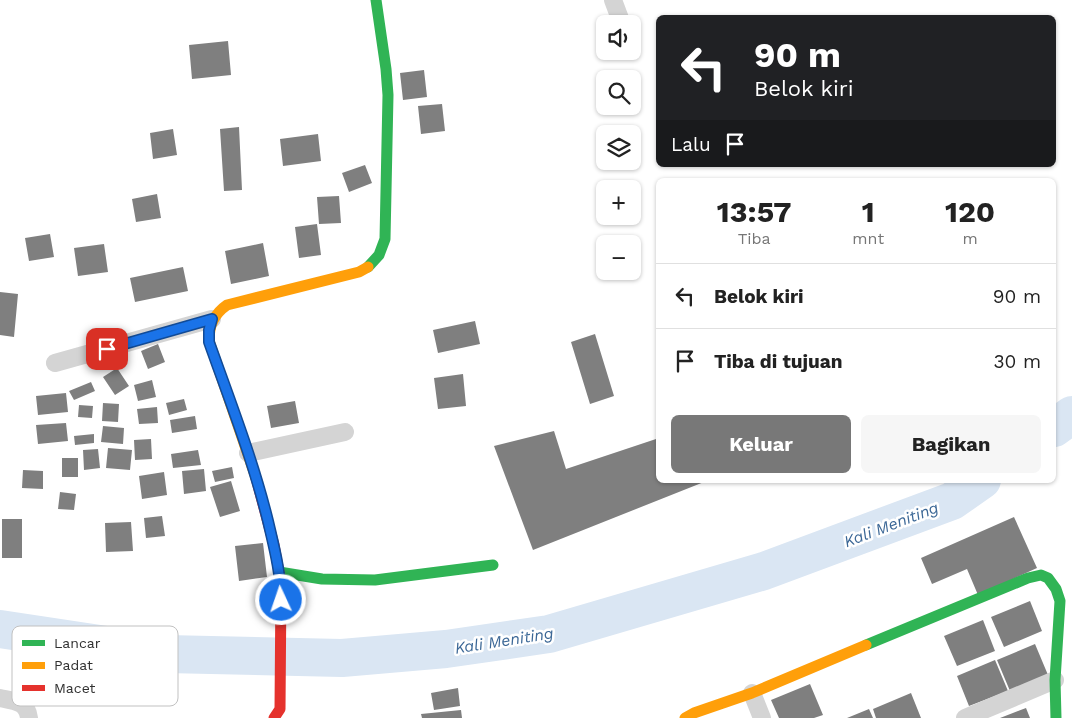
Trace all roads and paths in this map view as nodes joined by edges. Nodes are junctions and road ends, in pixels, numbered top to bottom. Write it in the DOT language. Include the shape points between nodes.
graph roads {
  1 [pos="376,0"];
  2 [pos="613,0"];
  3 [pos="619,15"];
  4 [pos="212,319"];
  5 [pos="55,363"];
  6 [pos="345,432"];
  7 [pos="248,453"];
  8 [pos="493,565"];
  9 [pos="280,578"];
  10 [pos="1055,680"];
  11 [pos="752,693"];
  12 [pos="25,706"];
  13 [pos="29,718"];
  14 [pos="274,718"];
  15 [pos="686,718"];
  16 [pos="762,718"];
  17 [pos="965,718"];
  18 [pos="1056,718"];
  1 -- 4 [label="street" via="388,96 383,250 377,260 359,272 227,305"];
  2 -- 3 [label="street"];
  4 -- 5 [label="street"];
  4 -- 7 [label="street" via="209,342"];
  6 -- 7 [label="street"];
  7 -- 9 [label="street"];
  8 -- 9 [label="street" via="375,580"];
  9 -- 14 [label="street" via="280,709"];
  10 -- 11 [label="street" via="1059,592 1048,578 1041,575"];
  10 -- 17 [label="street"];
  10 -- 18 [label="street"];
  11 -- 15 [label="street"];
  11 -- 16 [label="street"];
  12 -- 13 [label="street"];
}
